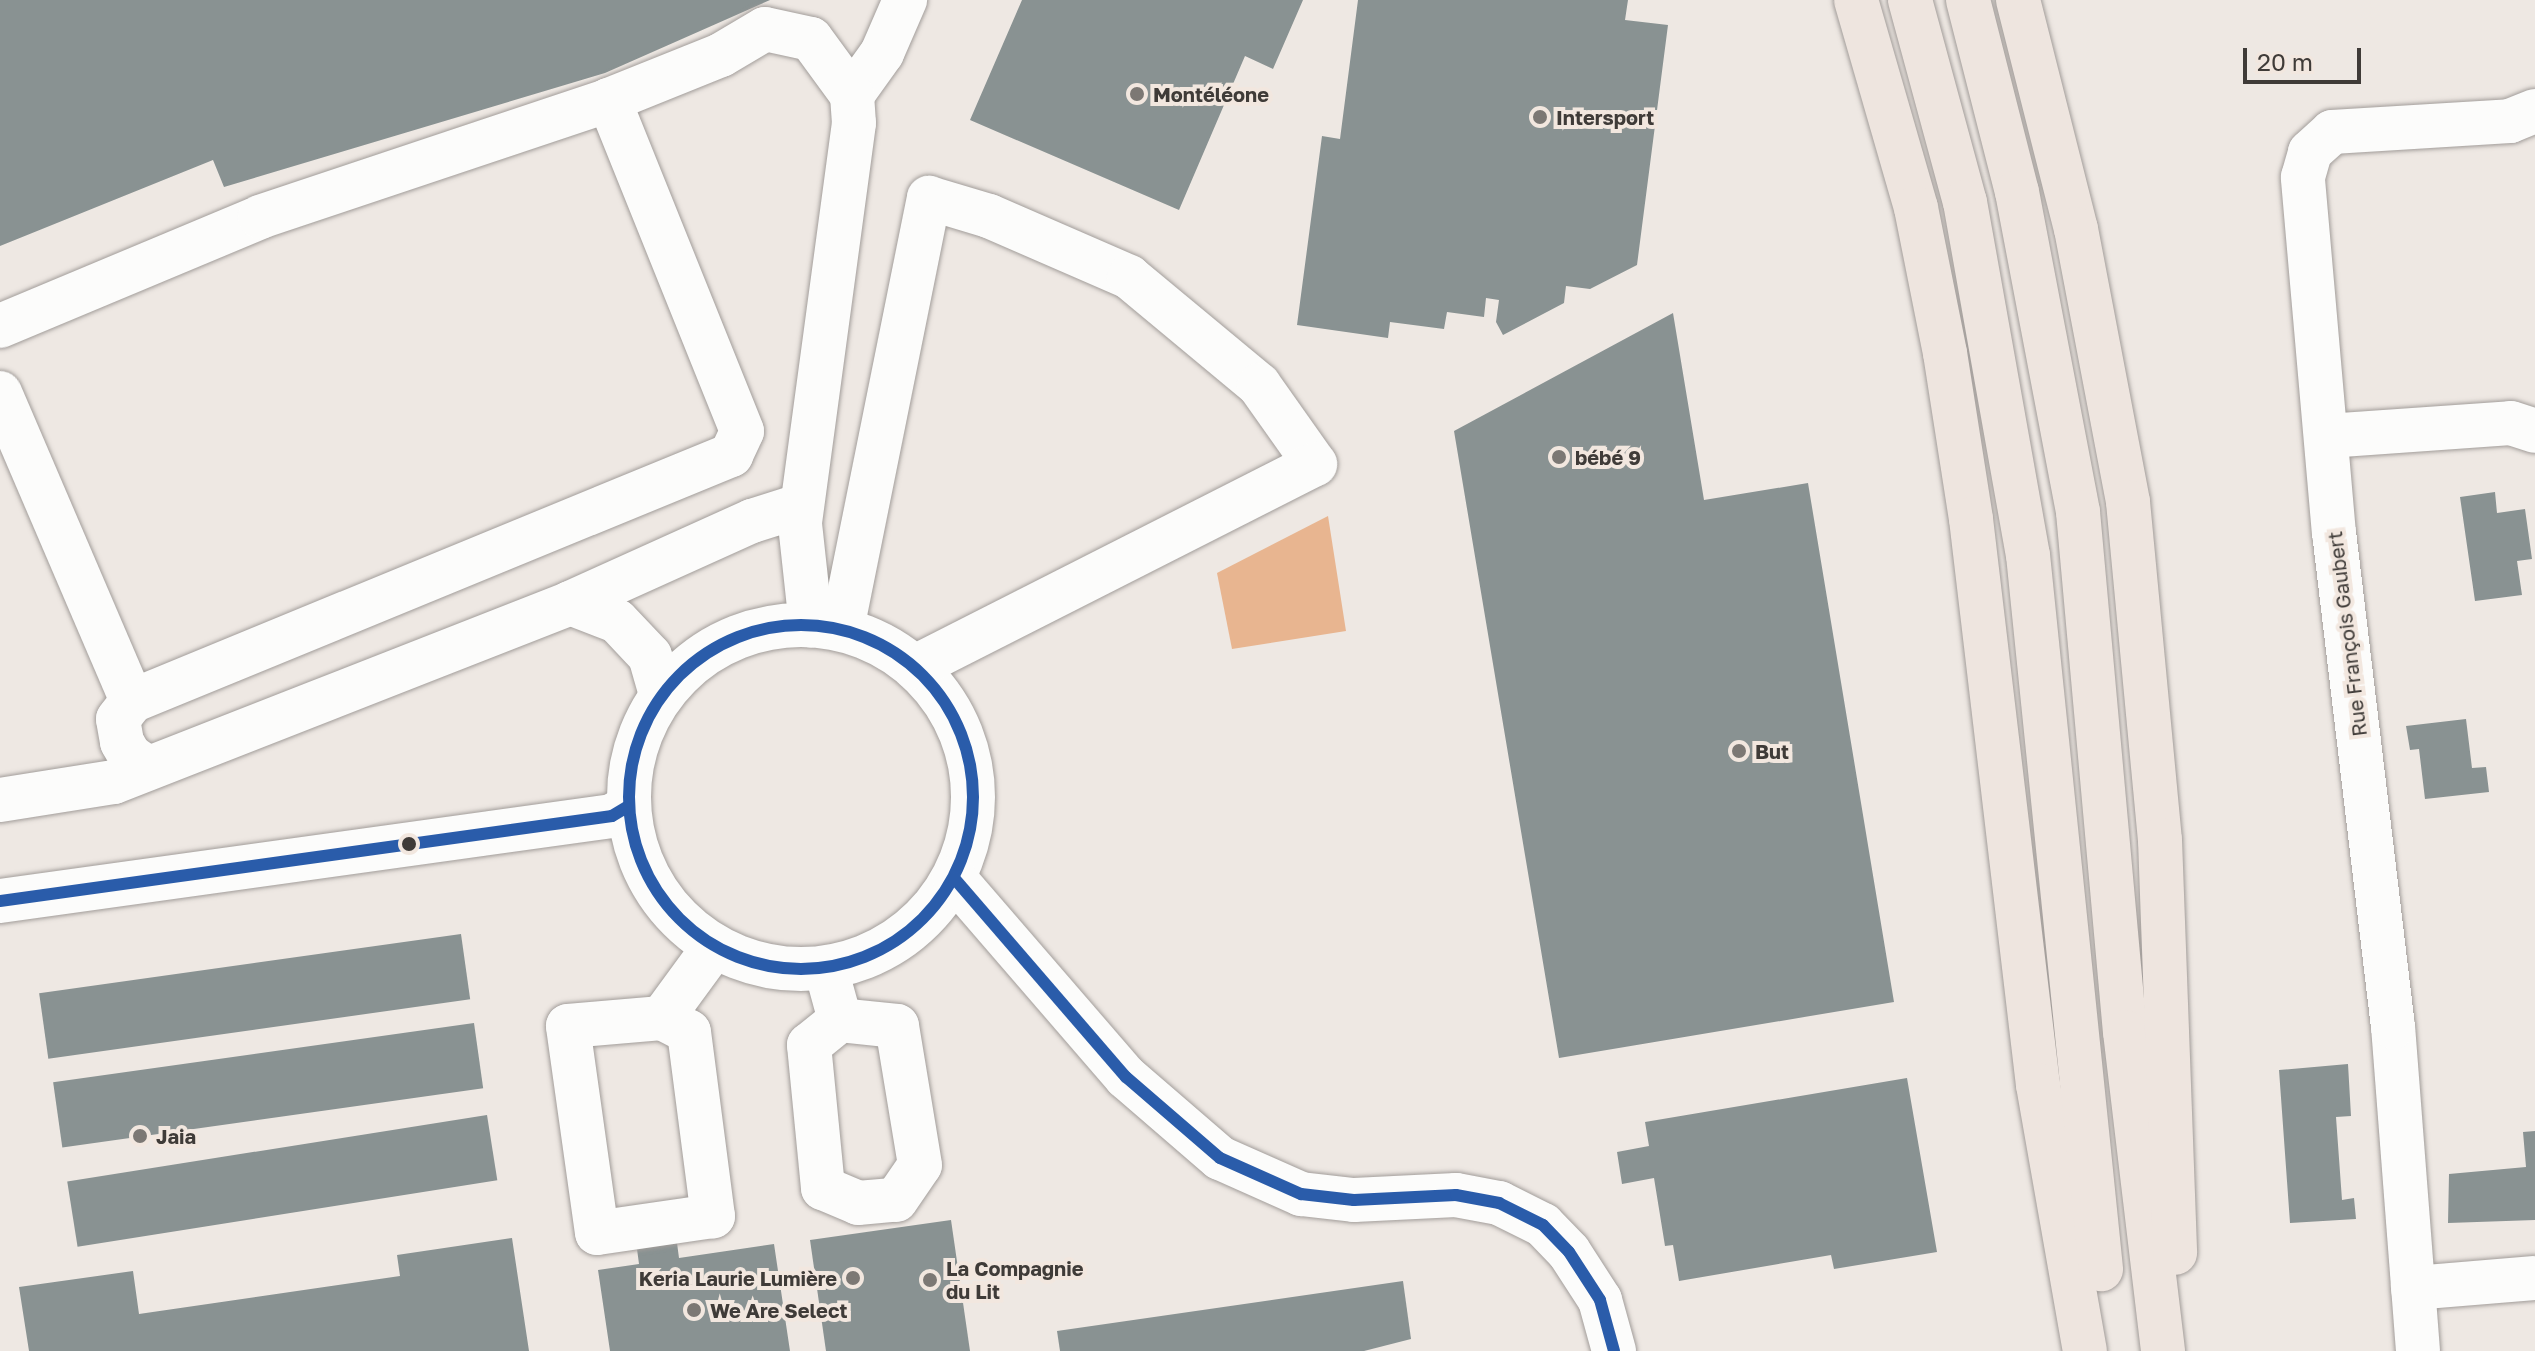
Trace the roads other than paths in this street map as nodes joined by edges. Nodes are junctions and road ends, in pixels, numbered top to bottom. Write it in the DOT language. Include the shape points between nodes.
graph roads {
  1 [pos="905,0"];
  2 [pos="1856,0"];
  3 [pos="1910,0"];
  4 [pos="1968,0"];
  5 [pos="2018,0"];
  6 [pos="852,95"];
  7 [pos="609,100"];
  8 [pos="2535,111"];
  9 [pos="0,326"];
  10 [pos="0,393"];
  11 [pos="2535,431"];
  12 [pos="2327,436"];
  13 [pos="802,505"];
  14 [pos="570,603"];
  15 [pos="827,627"];
  16 [pos="914,667"];
  17 [pos="661,694"];
  18 [pos="132,701"];
  19 [pos="148,768"];
  20 [pos="0,800"];
  21 [pos="627,807"];
  22 [pos="954,878"];
  23 [pos="0,901"];
  24 [pos="714,947"];
  25 [pos="826,969"];
  26 [pos="662,1018"];
  27 [pos="840,1020"];
  28 [pos="2535,1278"];
  29 [pos="2413,1288"];
  30 [pos="1614,1351"];
  31 [pos="2085,1351"];
  32 [pos="2110,1351"];
  33 [pos="2163,1351"];
  34 [pos="2173,1351"];
  35 [pos="2418,1351"];
  1 -- 6 [label="street" via="882,53"];
  2 -- 31 [label="highway" via="1916,208 1945,353 1971,519 2038,1085"];
  3 -- 32 [label="highway" via="1965,202 2028,555"];
  4 -- 33 [label="highway" via="2017,192 2078,512 2124,1016"];
  5 -- 34 [label="highway" via="2079,243 2128,502 2160,840 2176,1205"];
  6 -- 7 [label="street" via="811,39 765,29 721,55"];
  6 -- 13 [label="street" via="854,123"];
  7 -- 9 [label="street" via="260,217"];
  7 -- 18 [label="street" via="742,431 731,455"];
  8 -- 12 [label="street, Rue François Gaubert" via="2510,121 2332,132 2310,152 2303,177"];
  10 -- 18 [label="street"];
  11 -- 12 [label="street" via="2511,423"];
  12 -- 29 [label="street, Rue François Gaubert" via="2391,1012"];
  13 -- 14 [label="street" via="752,521"];
  13 -- 15 [label="street"];
  14 -- 17 [label="street" via="617,621 650,656"];
  14 -- 19 [label="street"];
  15 -- 16 [label="street"];
  15 -- 16 [label="street" via="929,198 989,216 1129,277 1259,385 1315,464"];
  15 -- 17 [label="street" via="754,631 715,648"];
  16 -- 22 [label="street" via="951,714 973,785 970,833"];
  17 -- 21 [label="street" via="634,748"];
  18 -- 19 [label="street" via="118,719 122,742 130,756"];
  19 -- 20 [label="street" via="114,782"];
  21 -- 23 [label="street" via="612,816"];
  21 -- 24 [label="street" via="635,849 653,888 680,922"];
  22 -- 25 [label="street" via="910,929 877,952"];
  22 -- 30 [label="street" via="1126,1077 1220,1158 1301,1194 1354,1200 1456,1195 1499,1203 1543,1225 1569,1252 1600,1300"];
  24 -- 25 [label="street" via="787,970"];
  24 -- 26 [label="street"];
  25 -- 27 [label="street"];
  26 -- 26 [label="street" via="568,1026 597,1233 713,1216 689,1032"];
  28 -- 29 [label="street"];
  29 -- 35 [label="street, Rue François Gaubert"];
}
